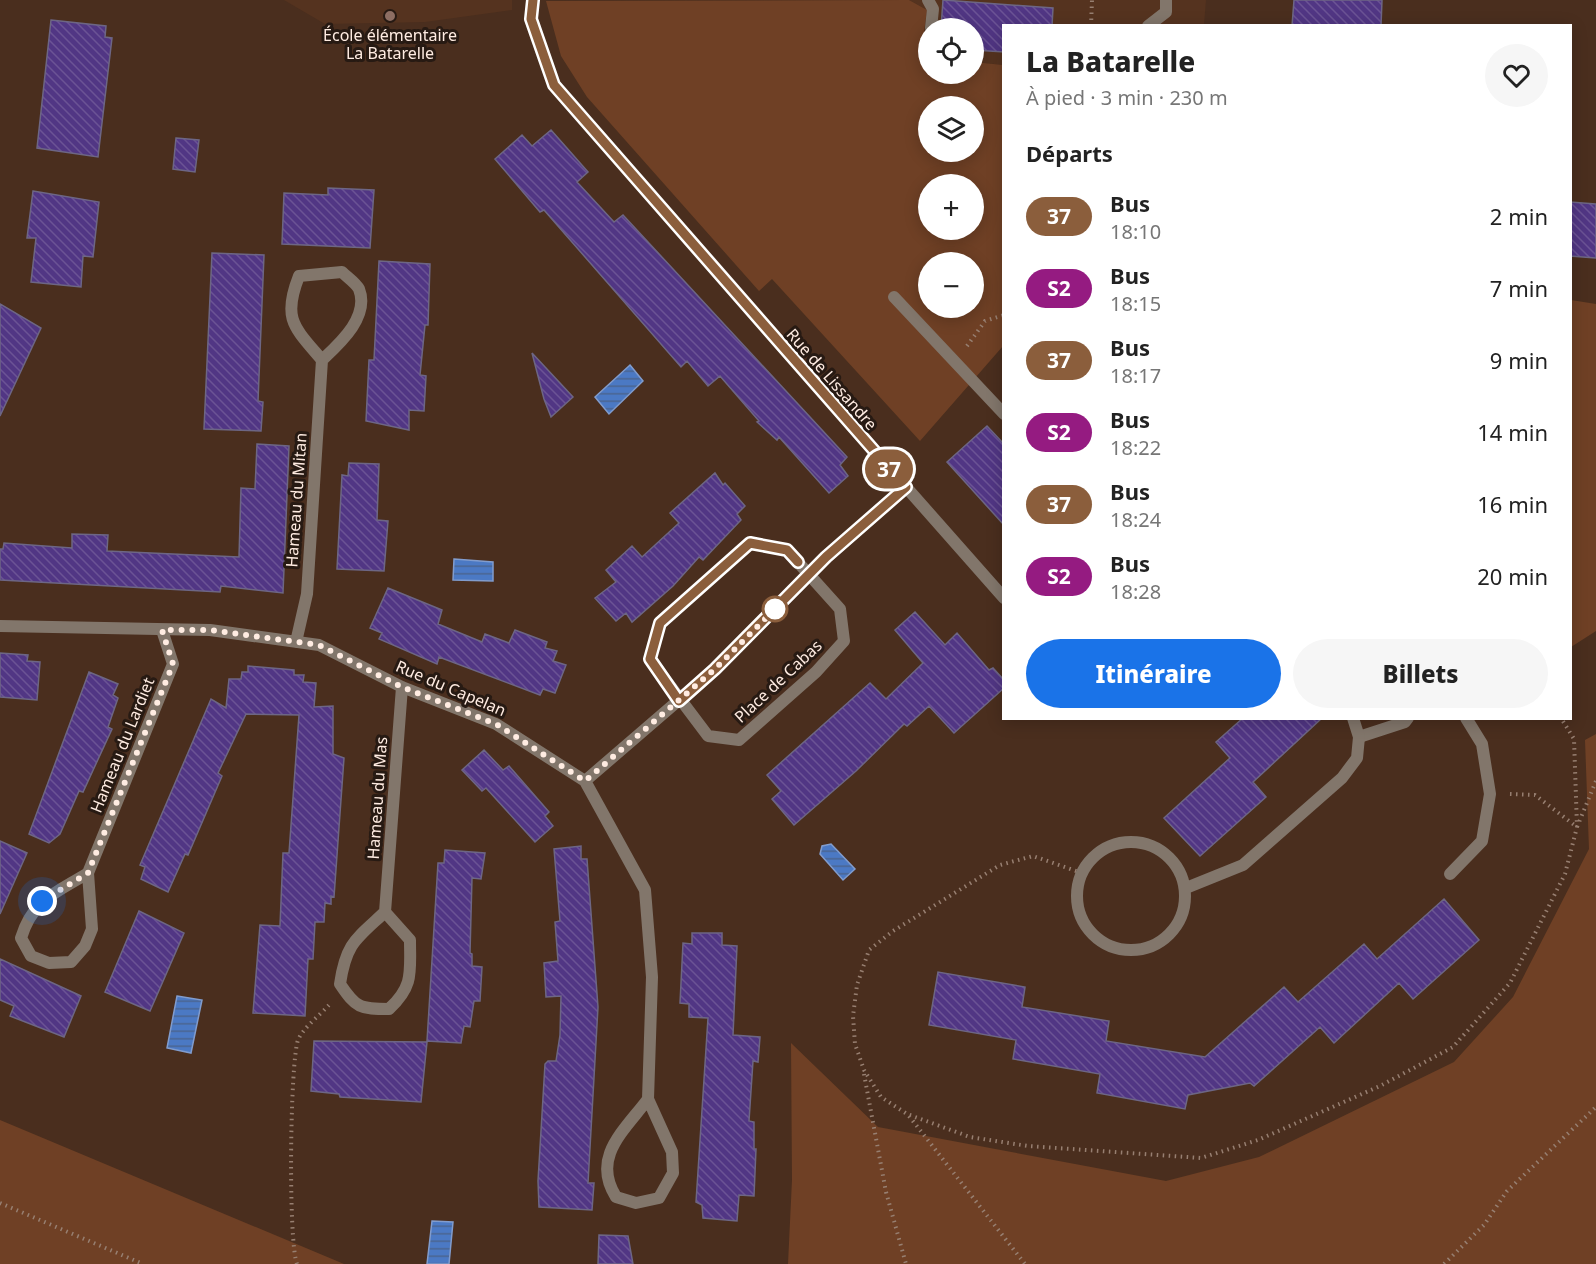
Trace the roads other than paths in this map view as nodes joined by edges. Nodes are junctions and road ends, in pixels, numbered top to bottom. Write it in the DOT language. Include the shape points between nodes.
graph roads {
  1 [pos="533,0"];
  2 [pos="928,0"];
  3 [pos="1166,0"];
  4 [pos="932,18"];
  5 [pos="1151,24"];
  6 [pos="894,297"];
  7 [pos="321,360"];
  8 [pos="1002,412"];
  9 [pos="906,487"];
  10 [pos="810,574"];
  11 [pos="1002,595"];
  12 [pos="0,626"];
  13 [pos="162,630"];
  14 [pos="296,642"];
  15 [pos="402,687"];
  16 [pos="679,701"];
  17 [pos="1354,720"];
  18 [pos="1406,720"];
  19 [pos="1467,720"];
  20 [pos="1359,736"];
  21 [pos="585,781"];
  22 [pos="88,873"];
  23 [pos="1450,874"];
  24 [pos="1186,888"];
  25 [pos="385,912"];
  26 [pos="648,1099"];
  1 -- 9 [label="street, Rue de Lissandre" via="531,19 554,85"];
  2 -- 4 [label="street"];
  3 -- 5 [label="street" via="1166,12"];
  6 -- 8 [label="street"];
  7 -- 7 [label="street" via="346,338 361,305 358,288 342,272 299,276 289,300 292,319"];
  7 -- 14 [label="street, Hameau du Mitan" via="307,594"];
  9 -- 10 [label="street"];
  9 -- 11 [label="street, Rue de Lissandre"];
  10 -- 16 [label="street"];
  10 -- 16 [label="street, Place de Cabas" via="787,550 750,543 660,623 650,659"];
  10 -- 16 [label="street, Place de Cabas" via="840,609 844,640 816,672 739,740 708,735"];
  12 -- 13 [label="street, Rue du Capelan"];
  13 -- 14 [label="street, Rue du Capelan" via="210,630"];
  13 -- 22 [label="street, Hameau du Lardiet" via="173,664"];
  14 -- 15 [label="street, Rue du Capelan" via="319,645"];
  15 -- 21 [label="street, Rue du Capelan" via="496,724"];
  15 -- 25 [label="street, Hameau du Mas"];
  16 -- 21 [label="street"];
  17 -- 20 [label="street"];
  18 -- 20 [label="street"];
  19 -- 23 [label="street" via="1482,744 1490,794 1482,841"];
  20 -- 24 [label="street" via="1357,758 1333,786 1243,864"];
  21 -- 26 [label="street, Rue du Capelan" via="645,890 652,977"];
  22 -- 22 [label="street, Hameau du Lardiet" via="42,901 28,916 21,938 31,956 49,963 71,962 85,946 92,929"];
  24 -- 24 [label="street" via="1180,870 1165,852 1127,841 1094,855 1082,873 1076,896 1079,914 1100,942 1119,950 1138,951 1171,934 1181,919"];
  25 -- 25 [label="street" via="352,942 344,958 340,984 362,1009 389,1009 410,983 410,940"];
  26 -- 26 [label="street, Rue du Capelan" via="605,1160 606,1182 616,1197 636,1203 659,1198 673,1173 672,1152"];
}
